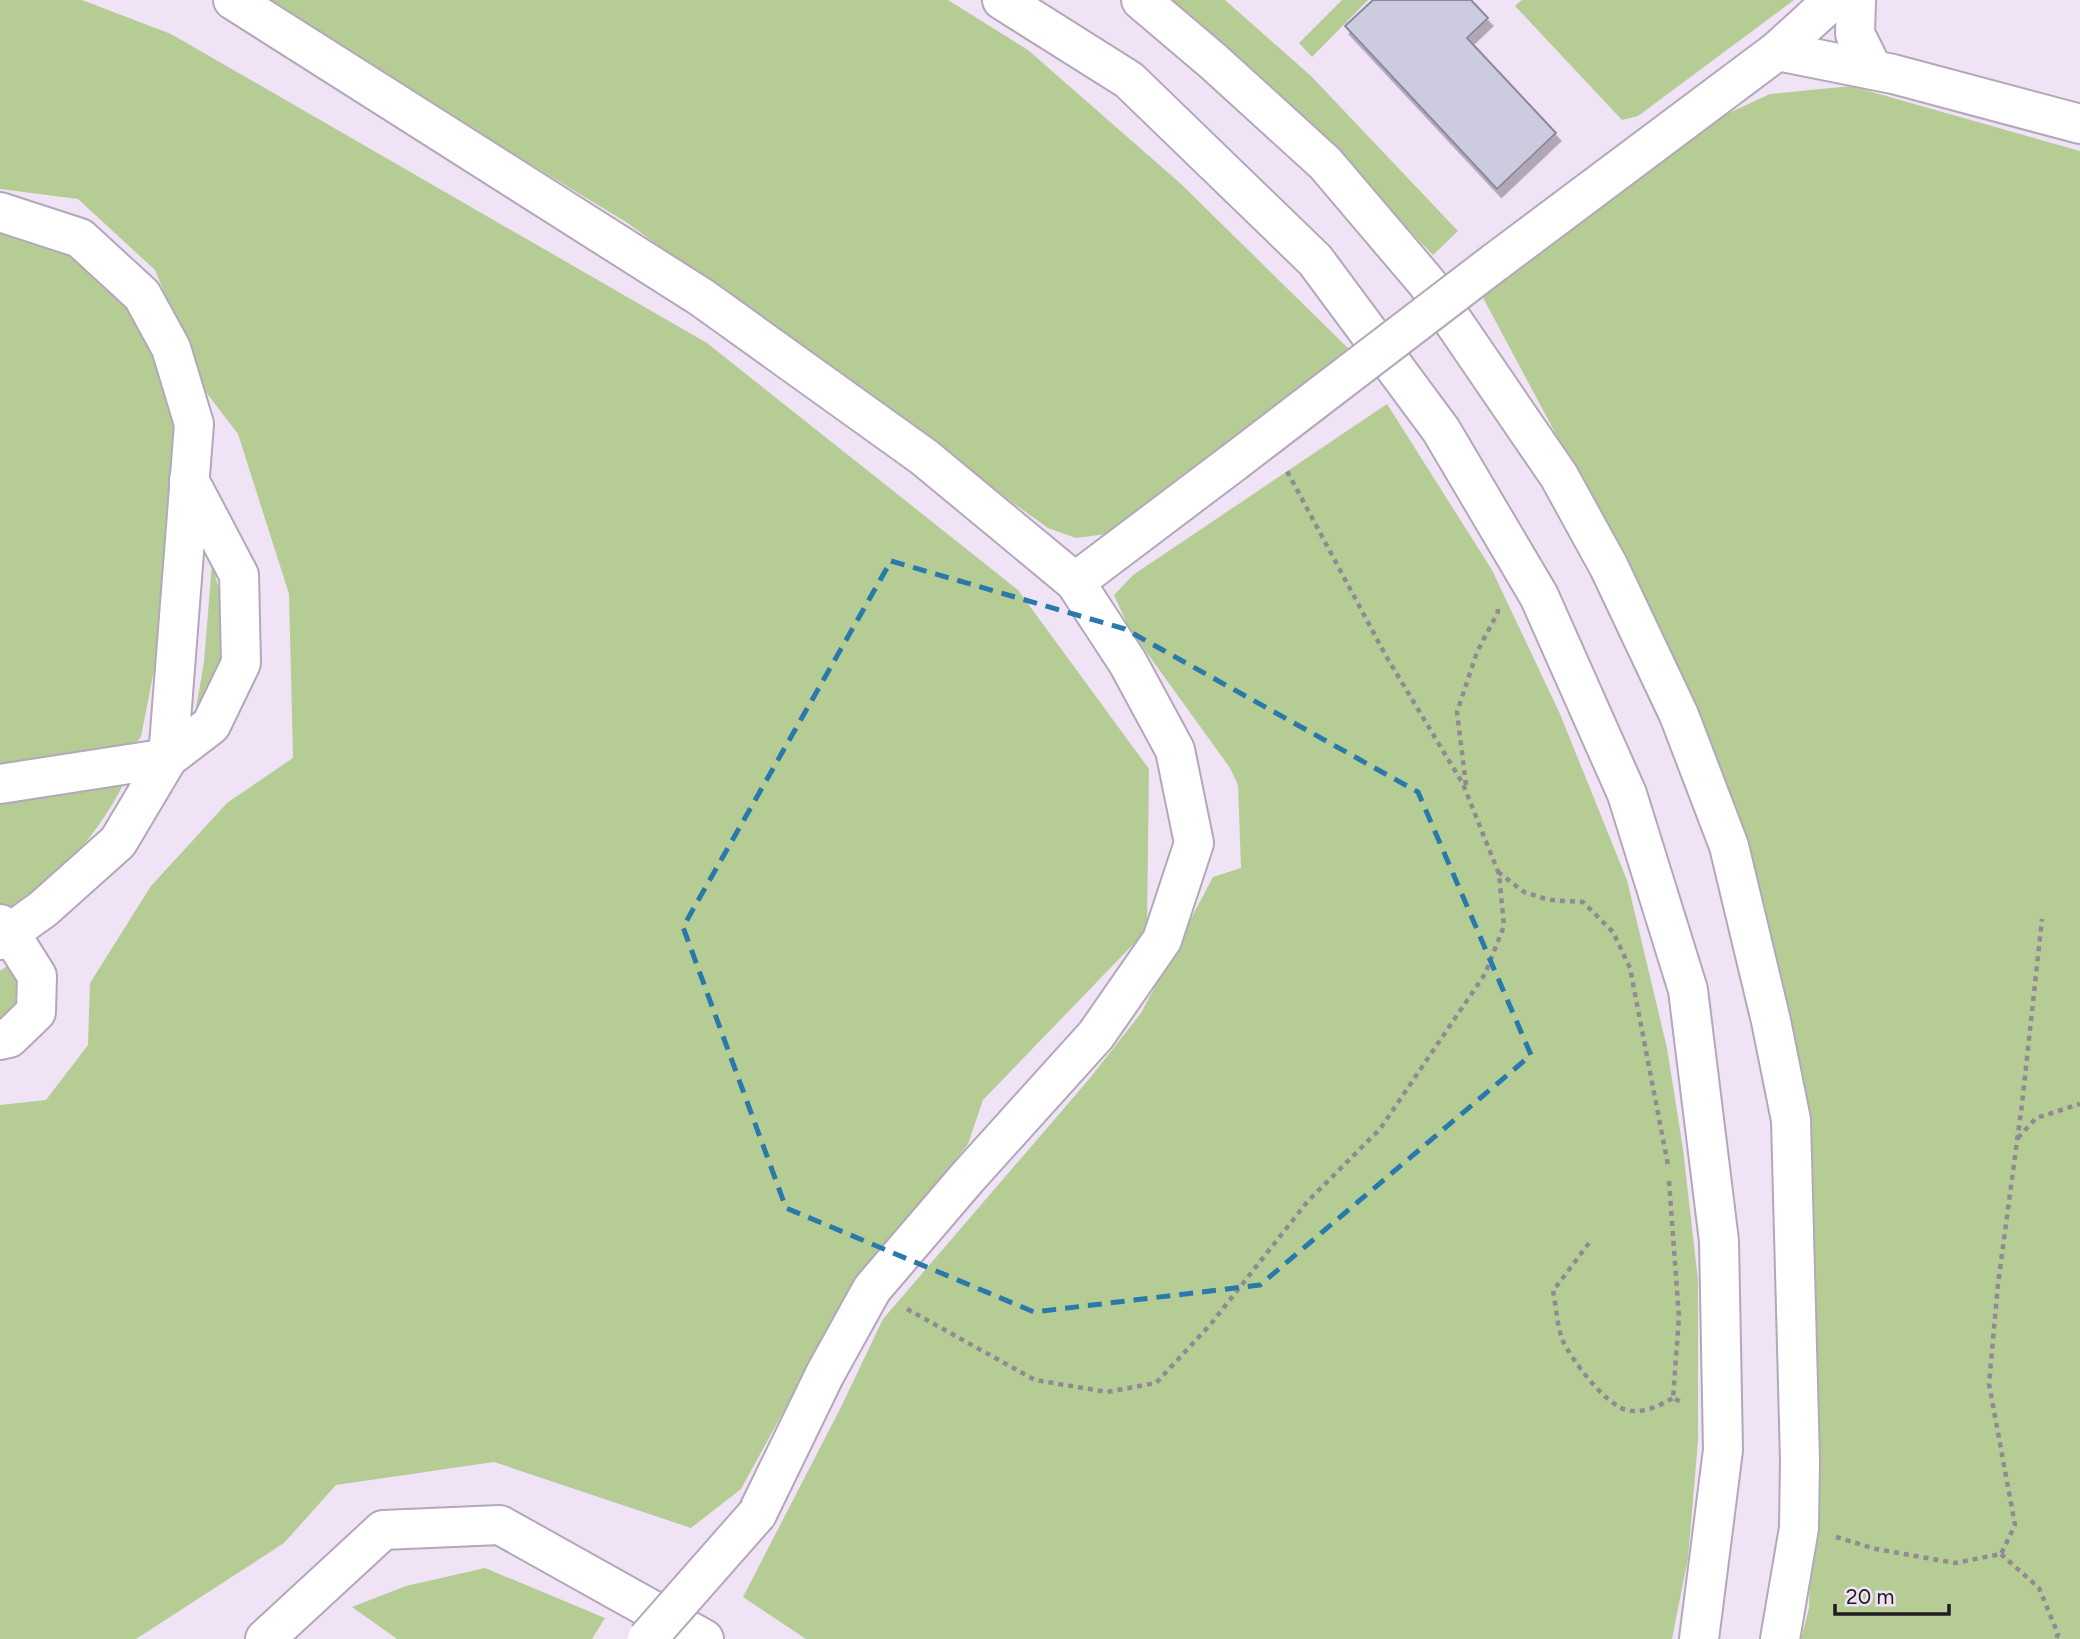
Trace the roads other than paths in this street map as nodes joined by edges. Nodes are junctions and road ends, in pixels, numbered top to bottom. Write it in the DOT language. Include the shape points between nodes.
graph roads {
  1 [pos="233,0"];
  2 [pos="1002,0"];
  3 [pos="1141,0"];
  4 [pos="1833,0"];
  5 [pos="1856,0"];
  6 [pos="1777,51"];
  7 [pos="1872,70"];
  8 [pos="2080,124"];
  9 [pos="0,212"];
  10 [pos="189,480"];
  11 [pos="1075,582"];
  12 [pos="168,758"];
  13 [pos="0,784"];
  14 [pos="3,932"];
  15 [pos="0,1040"];
  16 [pos="265,1639"];
  17 [pos="647,1639"];
  18 [pos="704,1639"];
  19 [pos="1699,1639"];
  20 [pos="1780,1639"];
  1 -- 11 [label="lane" via="701,297 925,457"];
  2 -- 19 [label="lane" via="1129,80 1315,260 1441,430 1539,596 1628,794 1688,990 1719,1241 1723,1450"];
  3 -- 20 [label="lane" via="1325,163 1427,283 1559,476 1609,567 1679,716 1729,846 1791,1120 1799,1528"];
  4 -- 6 [label="lane"];
  5 -- 7 [label="lane" via="1855,34"];
  6 -- 7 [label="lane"];
  6 -- 11 [label="lane, bridge"];
  7 -- 8 [label="lane"];
  9 -- 10 [label="lane" via="80,238 142,295 172,348 194,424"];
  10 -- 12 [label="lane"];
  10 -- 12 [label="lane" via="239,575 241,663 211,725"];
  11 -- 17 [label="lane, bridge" via="1128,663 1175,750 1194,843 1162,940 1096,1035 872,1289 757,1514"];
  12 -- 13 [label="lane"];
  12 -- 14 [label="lane" via="118,842 43,909"];
  14 -- 15 [label="lane" via="37,975 36,1012 9,1038"];
  16 -- 18 [label="lane" via="383,1530 500,1525"];
}
